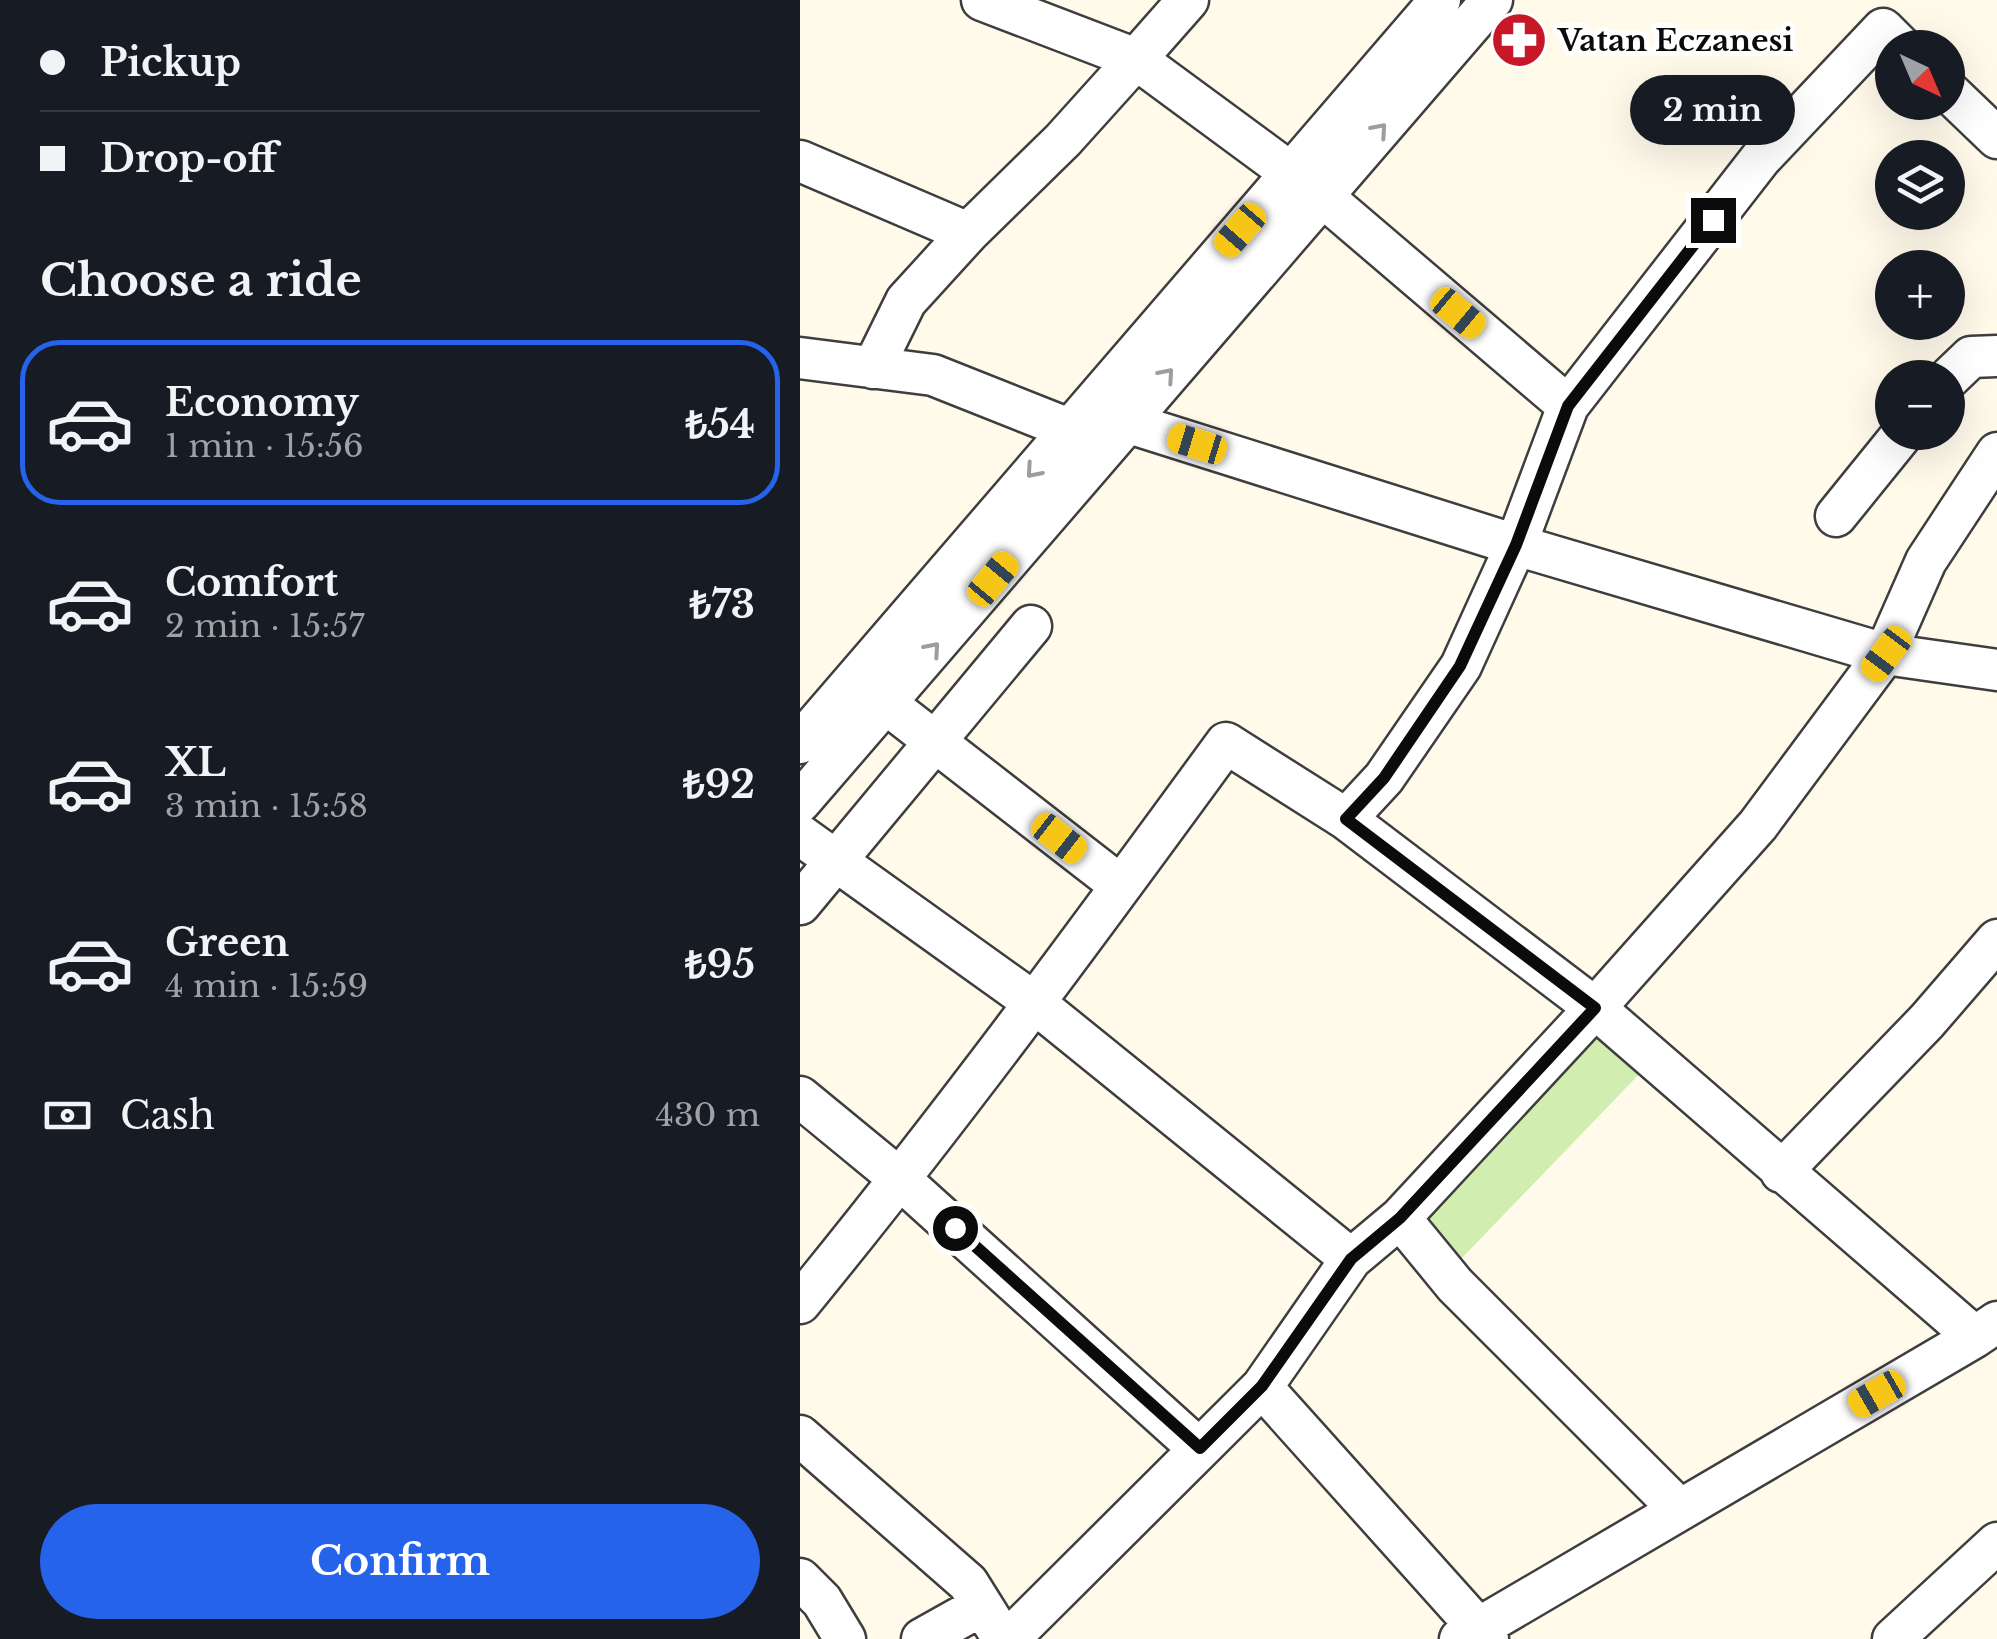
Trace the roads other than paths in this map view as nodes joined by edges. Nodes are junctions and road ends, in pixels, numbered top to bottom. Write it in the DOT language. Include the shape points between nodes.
graph roads {
  1 [pos="982,0"];
  2 [pos="1188,0"];
  3 [pos="1492,0"];
  4 [pos="1427,5"];
  5 [pos="1875,38"];
  6 [pos="1136,58"];
  7 [pos="1965,107"];
  8 [pos="1997,138"];
  9 [pos="800,161"];
  10 [pos="1290,172"];
  11 [pos="1322,196"];
  12 [pos="968,233"];
  13 [pos="1997,356"];
  14 [pos="800,358"];
  15 [pos="1965,362"];
  16 [pos="873,368"];
  17 [pos="1568,406"];
  18 [pos="1097,426"];
  19 [pos="1889,450"];
  20 [pos="1997,453"];
  21 [pos="1836,516"];
  22 [pos="1516,545"];
  23 [pos="1031,626"];
  24 [pos="1886,654"];
  25 [pos="1997,670"];
  26 [pos="870,691"];
  27 [pos="800,742"];
  28 [pos="934,742"];
  29 [pos="800,802"];
  30 [pos="1346,819"];
  31 [pos="800,835"];
  32 [pos="836,860"];
  33 [pos="1122,886"];
  34 [pos="800,904"];
  35 [pos="1997,940"];
  36 [pos="1036,1004"];
  37 [pos="1595,1008"];
  38 [pos="800,1097"];
  39 [pos="1781,1172"];
  40 [pos="901,1180"];
  41 [pos="1400,1218"];
  42 [pos="1351,1259"];
  43 [pos="800,1302"];
  44 [pos="1986,1330"];
  45 [pos="1262,1386"];
  46 [pos="800,1436"];
  47 [pos="1200,1448"];
  48 [pos="1680,1510"];
  49 [pos="1997,1543"];
  50 [pos="800,1580"];
  51 [pos="982,1606"];
  52 [pos="1475,1635"];
  53 [pos="845,1639"];
  54 [pos="922,1639"];
  55 [pos="1006,1639"];
  56 [pos="1893,1639"];
  1 -- 6 [label="street"];
  2 -- 6 [label="street"];
  11 -- 3 [label="street, one-way"];
  4 -- 10 [label="street"];
  5 -- 17 [label="street" via="1762,158"];
  6 -- 10 [label="street"];
  6 -- 12 [label="street"];
  7 -- 8 [label="street"];
  9 -- 12 [label="street"];
  10 -- 11 [label="street"];
  10 -- 18 [label="street"];
  11 -- 17 [label="street"];
  18 -- 11 [label="street, one-way"];
  12 -- 16 [label="street" via="906,301"];
  13 -- 15 [label="street"];
  14 -- 16 [label="street"];
  16 -- 18 [label="street" via="933,375"];
  17 -- 22 [label="street"];
  18 -- 22 [label="street"];
  18 -- 26 [label="street"];
  19 -- 21 [label="street"];
  20 -- 24 [label="street" via="1926,562"];
  22 -- 24 [label="street"];
  22 -- 30 [label="street" via="1460,666 1384,778"];
  23 -- 28 [label="street"];
  24 -- 25 [label="street"];
  24 -- 37 [label="street" via="1758,825"];
  26 -- 27 [label="street"];
  26 -- 28 [label="street"];
  26 -- 29 [label="street"];
  28 -- 32 [label="street"];
  28 -- 33 [label="street"];
  30 -- 33 [label="street" via="1226,743"];
  30 -- 37 [label="street"];
  31 -- 32 [label="street"];
  32 -- 34 [label="street"];
  32 -- 36 [label="street"];
  33 -- 36 [label="street"];
  35 -- 39 [label="street"];
  36 -- 40 [label="street"];
  36 -- 42 [label="street"];
  37 -- 39 [label="street"];
  37 -- 41 [label="street"];
  38 -- 40 [label="street"];
  39 -- 44 [label="street"];
  40 -- 43 [label="street"];
  40 -- 47 [label="street"];
  41 -- 42 [label="street"];
  41 -- 48 [label="street" via="1455,1285"];
  42 -- 45 [label="street"];
  44 -- 48 [label="street"];
  45 -- 47 [label="street"];
  45 -- 52 [label="street"];
  46 -- 51 [label="street" via="968,1583"];
  47 -- 55 [label="street"];
  48 -- 52 [label="street"];
  49 -- 56 [label="street"];
  50 -- 53 [label="street"];
  51 -- 54 [label="street"];
  51 -- 55 [label="street"];
}
